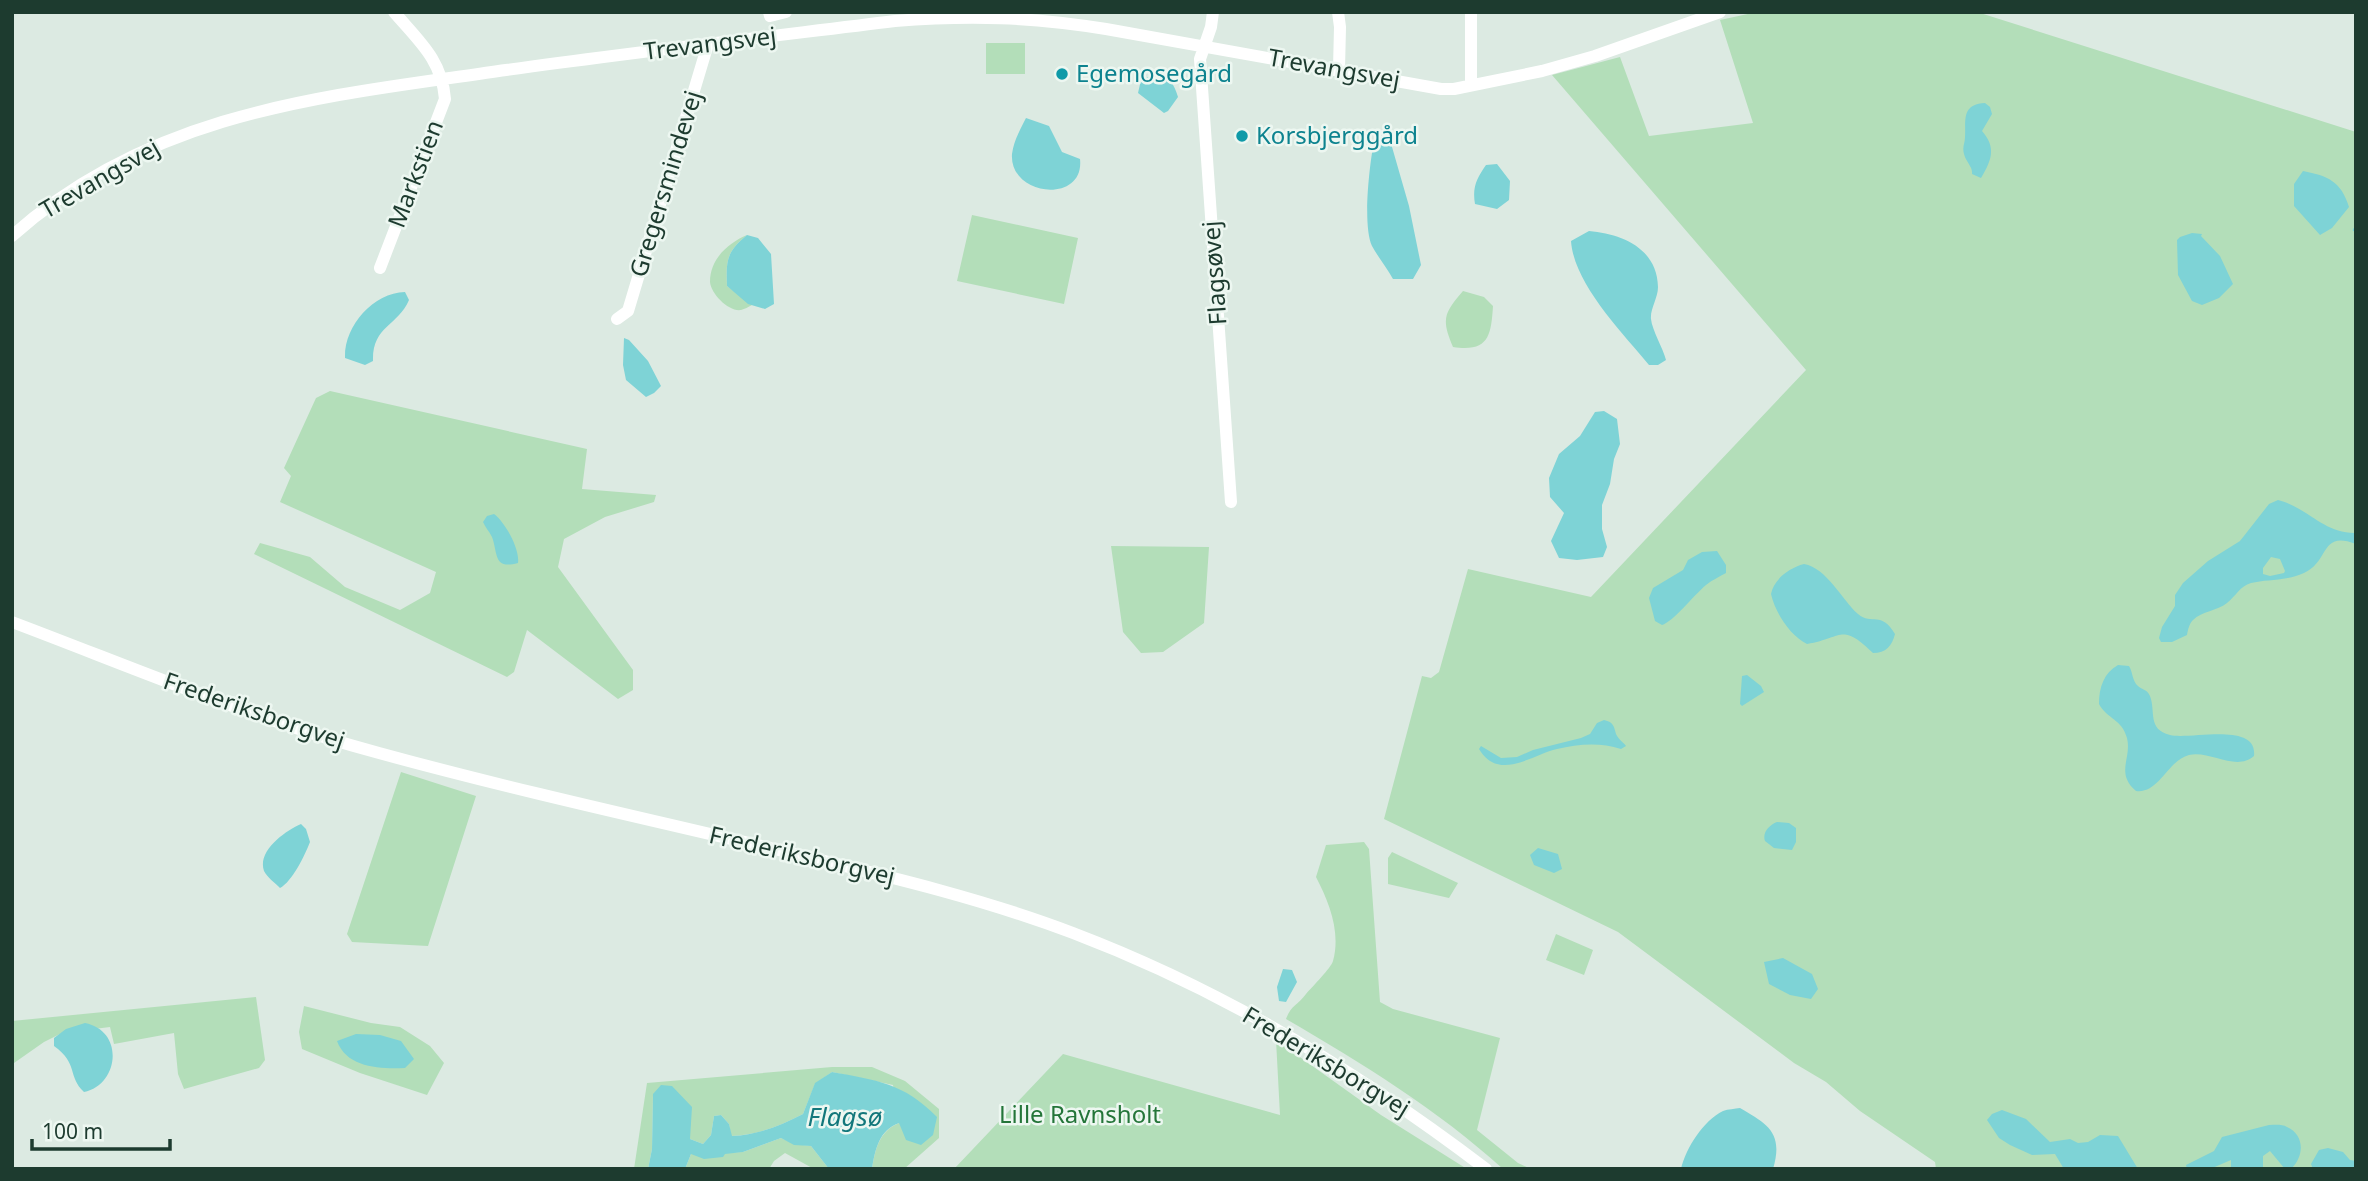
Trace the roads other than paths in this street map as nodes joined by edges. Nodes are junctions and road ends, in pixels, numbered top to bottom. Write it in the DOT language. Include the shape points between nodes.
graph roads {
  1 [pos="394,12"];
  2 [pos="769,12"];
  3 [pos="786,12"];
  4 [pos="1213,12"];
  5 [pos="1338,12"];
  6 [pos="1471,12"];
  7 [pos="1720,12"];
  8 [pos="940,15"];
  9 [pos="708,44"];
  10 [pos="1205,46"];
  11 [pos="1339,69"];
  12 [pos="444,79"];
  13 [pos="1471,85"];
  14 [pos="12,236"];
  15 [pos="380,268"];
  16 [pos="617,319"];
  17 [pos="1231,502"];
  18 [pos="12,615"];
  19 [pos="12,622"];
  20 [pos="73,645"];
  21 [pos="1486,1169"];
  1 -- 12 [label="street" via="433,57"];
  2 -- 3 [label="street" via="771,16"];
  4 -- 10 [label="street, Flagsøvej"];
  5 -- 11 [label="street"];
  6 -- 13 [label="street"];
  7 -- 13 [label="street, Trevangsvej" via="1595,56"];
  8 -- 9 [label="street, Trevangsvej"];
  8 -- 10 [label="street, Trevangsvej" via="1055,21"];
  9 -- 12 [label="street, Trevangsvej"];
  9 -- 16 [label="street, Gregersmindevej" via="628,311"];
  10 -- 11 [label="street, Trevangsvej"];
  10 -- 17 [label="street, Flagsøvej" via="1200,59"];
  11 -- 13 [label="street, Trevangsvej" via="1441,89"];
  12 -- 14 [label="street, Trevangsvej" via="264,110 187,132 111,167"];
  12 -- 15 [label="street, Markstien" via="445,100"];
  18 -- 20 [label="street, Frederiksborgvej"];
  19 -- 20 [label="street, Frederiksborgvej"];
  20 -- 21 [label="street, Frederiksborgvej" via="196,694 375,752 907,881 1073,933 1260,1019 1336,1063"];
}
